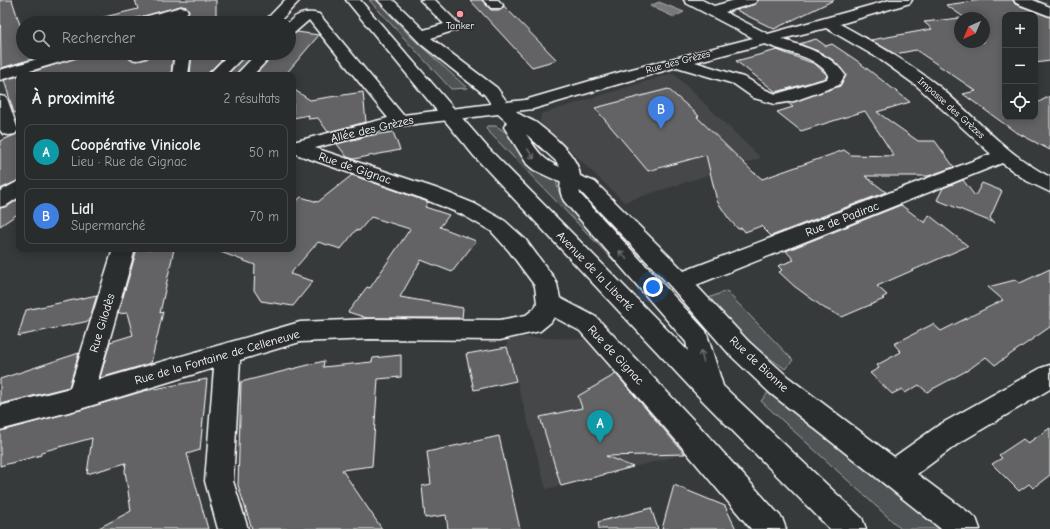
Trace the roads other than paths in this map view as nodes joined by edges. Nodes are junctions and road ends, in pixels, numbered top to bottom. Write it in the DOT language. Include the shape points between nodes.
graph roads {
  1 [pos="294,0"];
  2 [pos="353,0"];
  3 [pos="385,0"];
  4 [pos="427,0"];
  5 [pos="691,0"];
  6 [pos="750,0"];
  7 [pos="906,0"];
  8 [pos="1021,0"];
  9 [pos="181,11"];
  10 [pos="713,11"];
  11 [pos="1050,12"];
  12 [pos="164,16"];
  13 [pos="277,16"];
  14 [pos="296,23"];
  15 [pos="828,23"];
  16 [pos="421,36"];
  17 [pos="766,39"];
  18 [pos="51,60"];
  19 [pos="182,60"];
  20 [pos="232,60"];
  21 [pos="259,60"];
  22 [pos="679,62"];
  23 [pos="180,72"];
  24 [pos="219,72"];
  25 [pos="247,72"];
  26 [pos="0,75"];
  27 [pos="0,101"];
  28 [pos="502,108"];
  29 [pos="449,114"];
  30 [pos="399,122"];
  31 [pos="9,130"];
  32 [pos="296,147"];
  33 [pos="296,148"];
  34 [pos="1004,156"];
  35 [pos="571,179"];
  36 [pos="1050,185"];
  37 [pos="16,190"];
  38 [pos="0,200"];
  39 [pos="123,252"];
  40 [pos="680,282"];
  41 [pos="549,303"];
  42 [pos="228,352"];
  43 [pos="1050,376"];
  44 [pos="712,393"];
  45 [pos="80,397"];
  46 [pos="0,418"];
  47 [pos="894,474"];
  48 [pos="233,529"];
  49 [pos="771,529"];
  50 [pos="852,529"];
  51 [pos="965,529"];
  1 -- 13 [label="street"];
  2 -- 29 [label="street, Avenue de la Liberté"];
  3 -- 16 [label="street"];
  4 -- 16 [label="street" via="454,26"];
  5 -- 10 [label="street"];
  6 -- 10 [label="street"];
  7 -- 15 [label="street, Rue des Grèzes"];
  8 -- 11 [label="street"];
  9 -- 12 [label="street"];
  10 -- 17 [label="street"];
  14 -- 30 [label="street" via="308,16 314,17"];
  15 -- 17 [label="street, Rue des Grèzes"];
  15 -- 34 [label="street, Impasse des Grèzes" via="918,79"];
  16 -- 28 [label="street" via="491,92"];
  17 -- 22 [label="street, Rue des Grèzes"];
  17 -- 22 [label="street" via="809,54 833,67 837,75 833,82 788,97 775,98 760,94 740,81"];
  18 -- 26 [label="street"];
  19 -- 23 [label="street"];
  20 -- 24 [label="street"];
  21 -- 25 [label="street"];
  22 -- 28 [label="street, Rue des Grèzes" via="526,105"];
  27 -- 31 [label="street"];
  28 -- 29 [label="street, Rue des Grèzes"];
  28 -- 35 [label="street" via="563,158 570,168"];
  29 -- 30 [label="street, Allée des Grèzes"];
  29 -- 44 [label="street, Avenue de la Liberté" via="481,152"];
  30 -- 32 [label="street, Allée des Grèzes"];
  33 -- 41 [label="street, Rue de Gignac" via="431,194 468,209 498,226 517,245 546,284"];
  34 -- 36 [label="street, Impasse des Grèzes"];
  34 -- 40 [label="street, Rue de Padirac"];
  35 -- 40 [label="street, Rue de Bionne" via="588,187"];
  44 -- 35 [label="street, one-way" via="697,338 571,196"];
  37 -- 38 [label="street"];
  39 -- 45 [label="street, Rue Gilodès"];
  40 -- 47 [label="street, Rue de Bionne" via="739,348 780,385"];
  41 -- 42 [label="street, Rue de la Fontaine de Celleneuve" via="543,315 532,324 500,330 370,329 300,332"];
  41 -- 49 [label="street, Rue de Gignac" via="588,324"];
  42 -- 45 [label="street, Rue de la Fontaine de Celleneuve"];
  42 -- 48 [label="street" via="219,481"];
  43 -- 47 [label="street" via="949,434"];
  44 -- 50 [label="street, Avenue de la Liberté"];
  45 -- 46 [label="street, Rue de la Fontaine de Celleneuve"];
  47 -- 51 [label="street, Rue de Bionne"];
}
